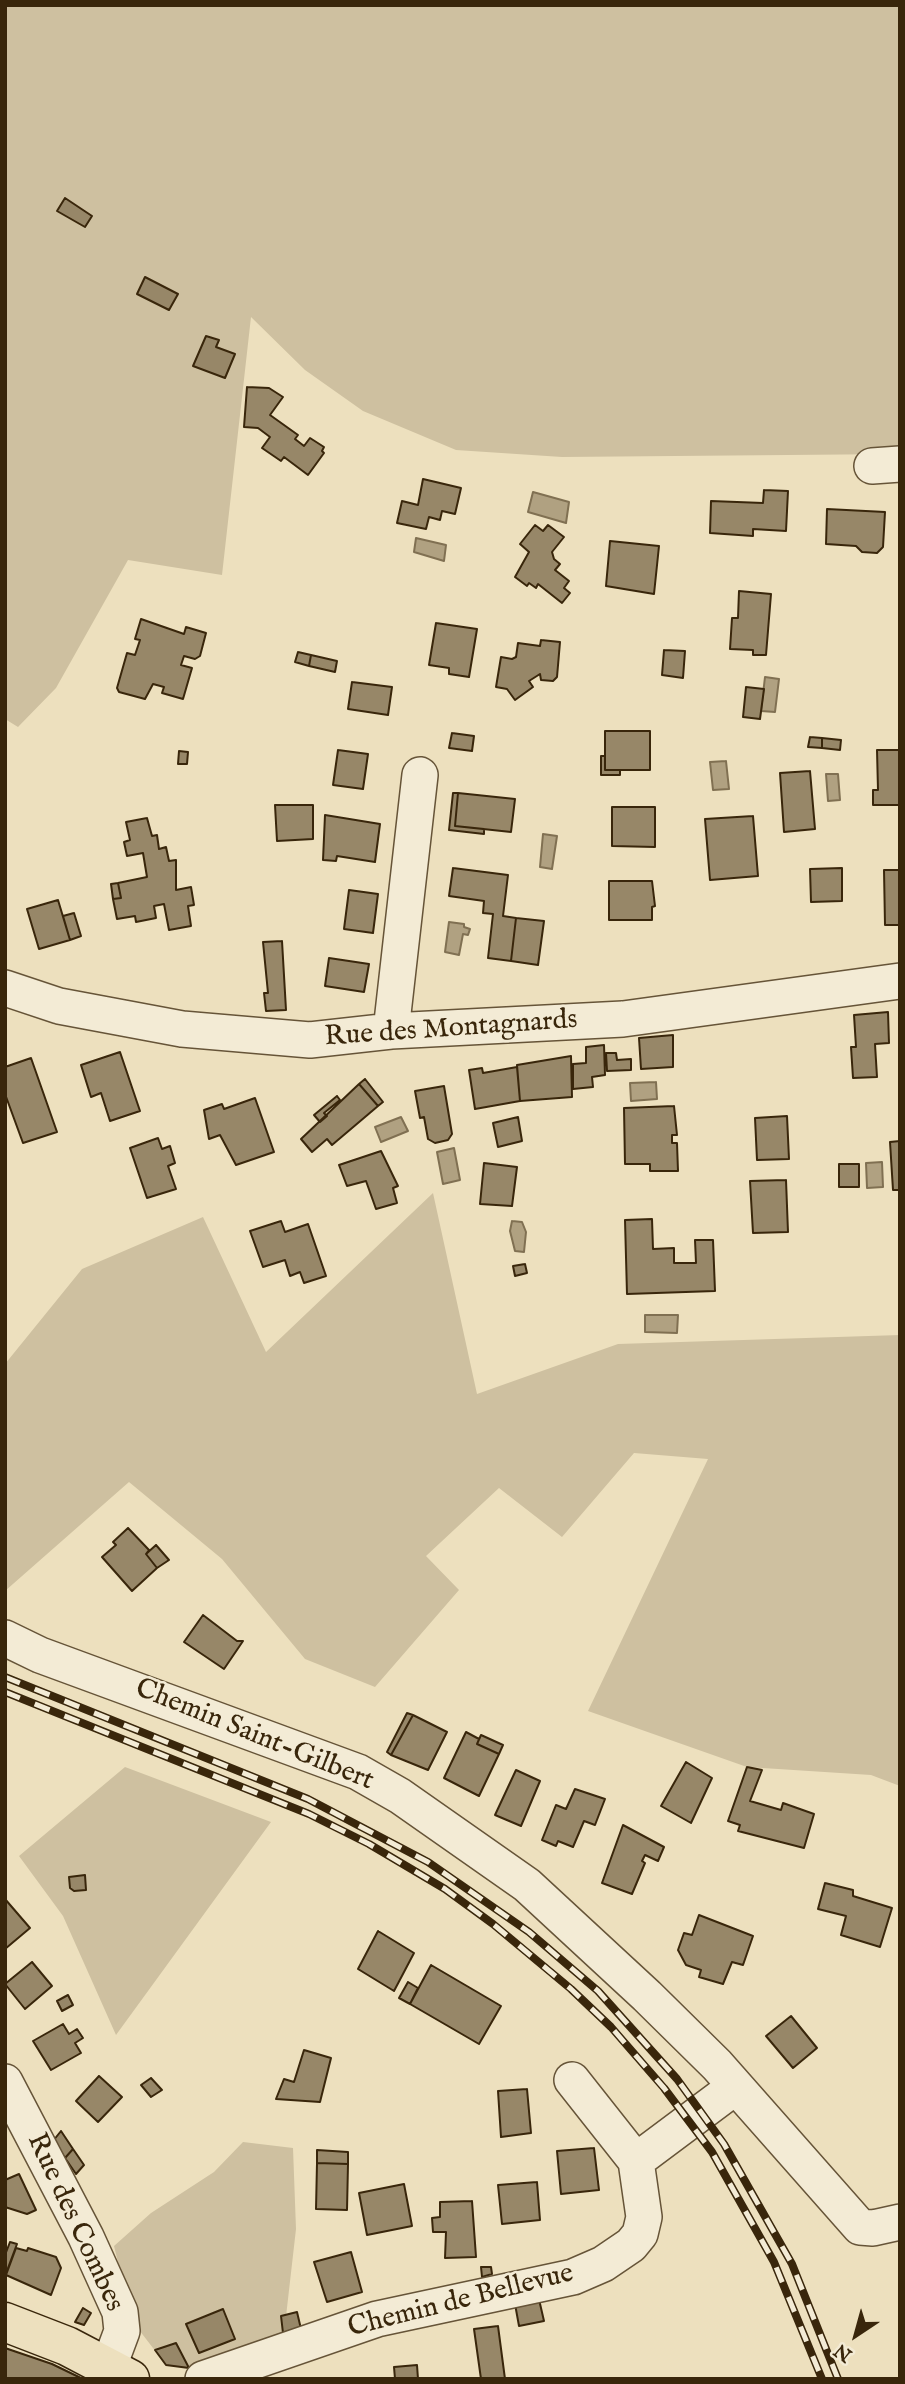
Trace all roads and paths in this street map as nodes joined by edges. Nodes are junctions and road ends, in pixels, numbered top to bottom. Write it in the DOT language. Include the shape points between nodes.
graph roads {
  1 [pos="420,775"];
  2 [pos="900,981"];
  3 [pos="5,988"];
  4 [pos="391,1031"];
  5 [pos="5,1638"];
  6 [pos="572,2080"];
  7 [pos="5,2082"];
  8 [pos="736,2087"];
  9 [pos="636,2161"];
  10 [pos="900,2222"];
  11 [pos="5,2322"];
  12 [pos="120,2373"];
  13 [pos="203,2379"];
  1 -- 4 [label="street"];
  2 -- 4 [label="street, Rue des Montagnards" via="623,1019"];
  3 -- 4 [label="street, Rue des Montagnards" via="59,1006 183,1029 310,1040"];
  5 -- 8 [label="street, Chemin Saint-Gilbert" via="358,1772 400,1796 527,1885 698,2044"];
  6 -- 9 [label="street"];
  7 -- 12 [label="street, Rue des Combes" via="86,2236 120,2312"];
  8 -- 9 [label="street"];
  8 -- 10 [label="street" via="860,2227"];
  9 -- 13 [label="street, Chemin de Bellevue" via="644,2217 640,2234 603,2264 573,2277 377,2319"];
  11 -- 12 [label="main road"];
}
